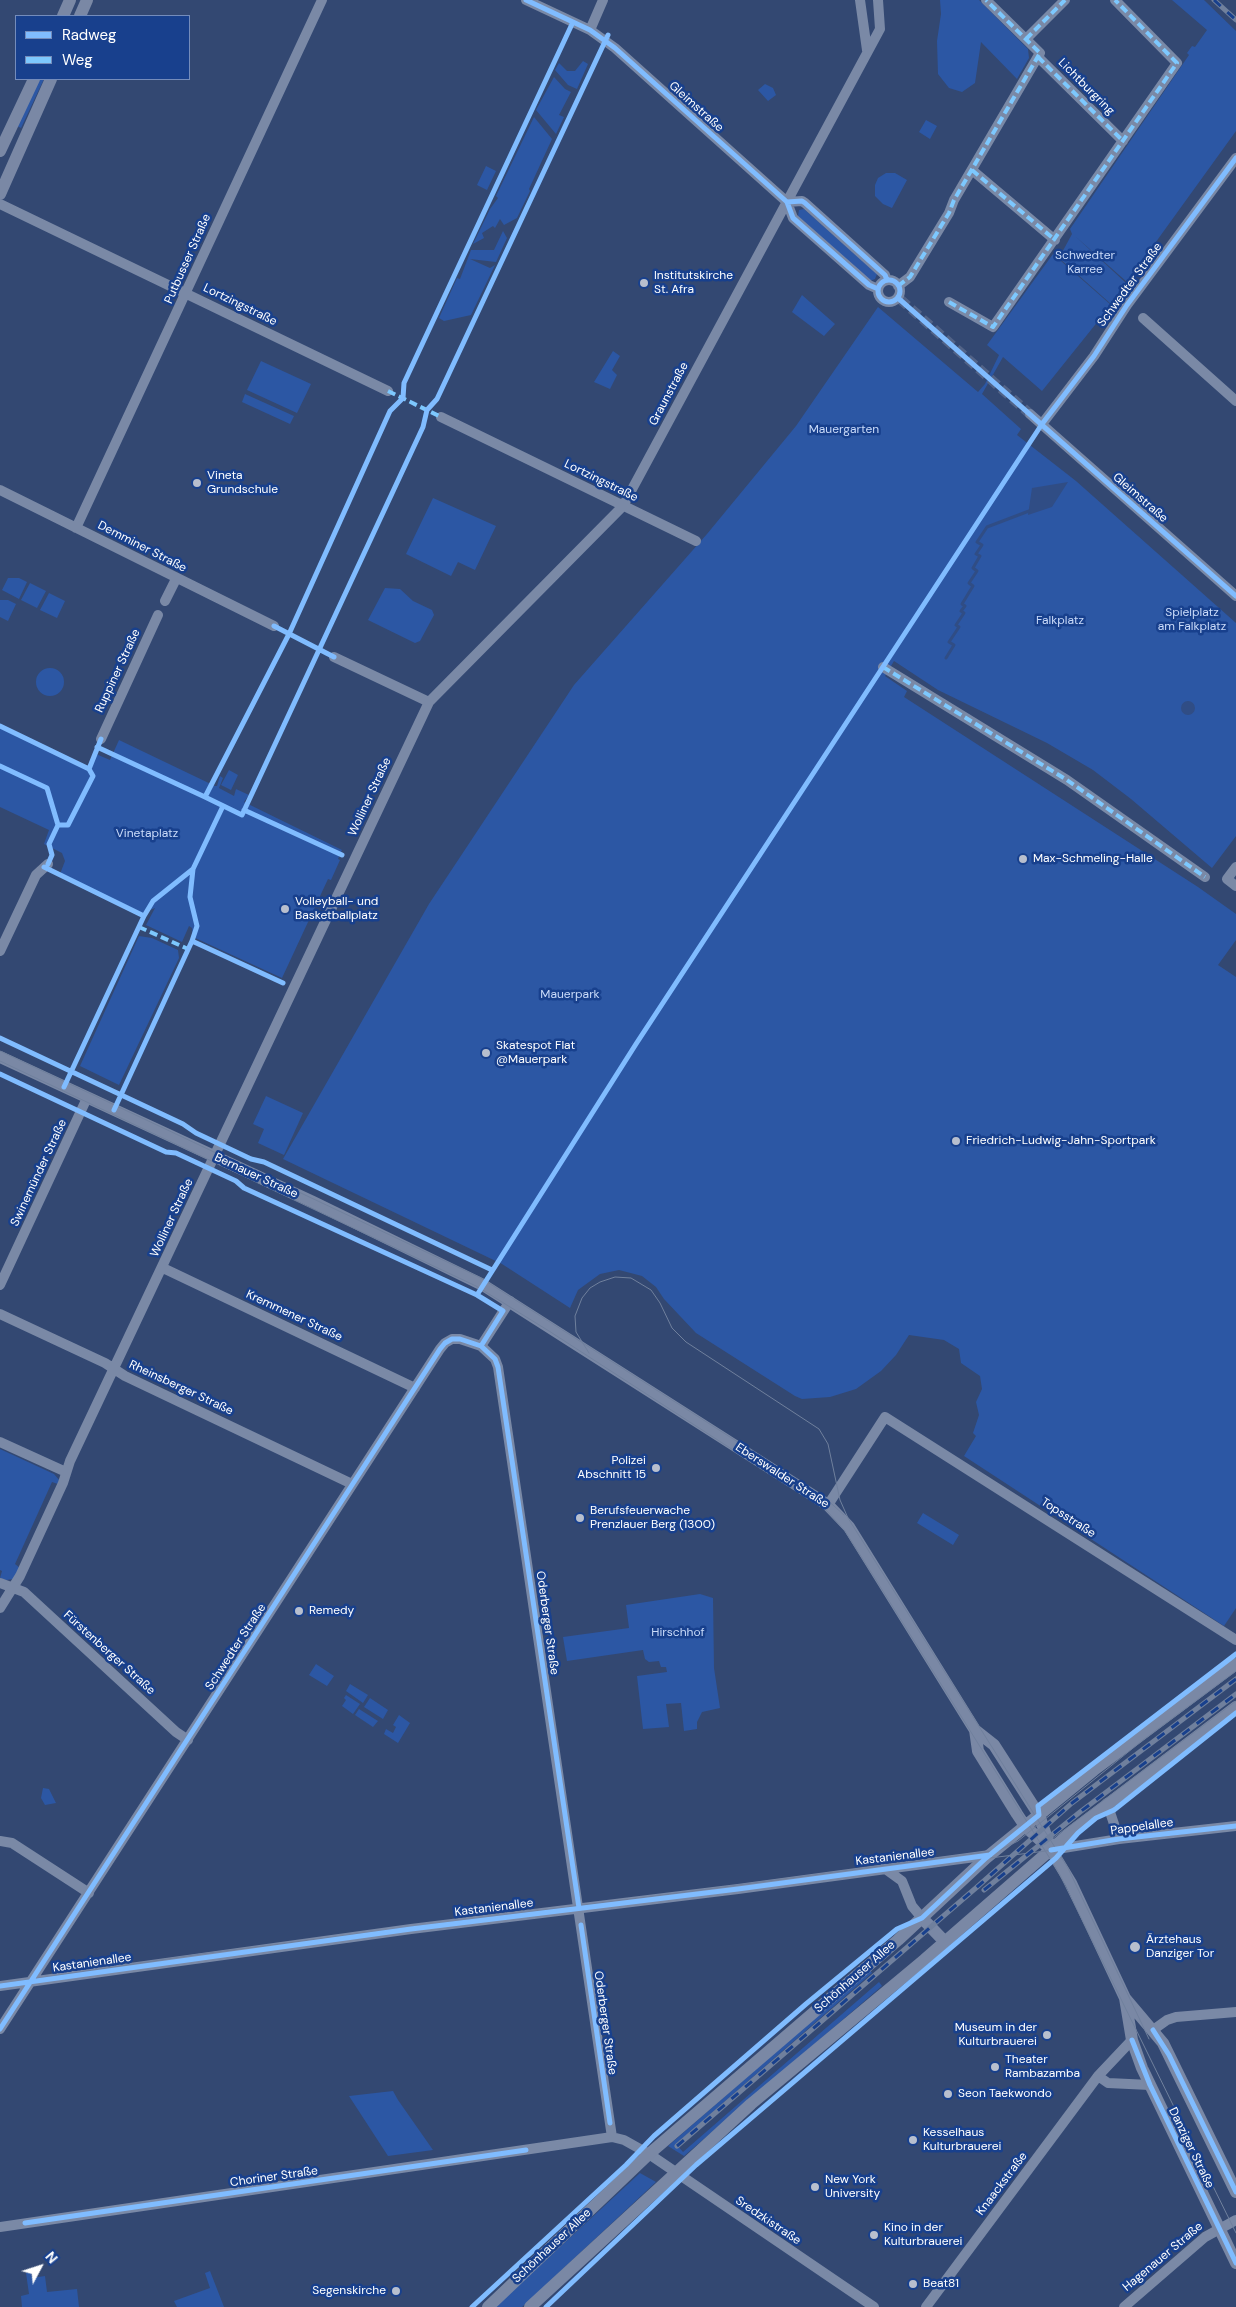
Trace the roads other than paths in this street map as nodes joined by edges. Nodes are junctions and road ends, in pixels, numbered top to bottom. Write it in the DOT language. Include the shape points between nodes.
graph roads {
  1 [pos="70,0"];
  2 [pos="87,0"];
  3 [pos="322,0"];
  4 [pos="526,0"];
  5 [pos="603,0"];
  6 [pos="860,0"];
  7 [pos="878,0"];
  8 [pos="986,0"];
  9 [pos="1065,0"];
  10 [pos="1115,0"];
  11 [pos="63,15"];
  12 [pos="80,15"];
  13 [pos="590,30"];
  14 [pos="1026,39"];
  15 [pos="867,50"];
  16 [pos="1038,57"];
  17 [pos="34,80"];
  18 [pos="51,80"];
  19 [pos="1123,141"];
  20 [pos="0,151"];
  21 [pos="1236,158"];
  22 [pos="972,170"];
  23 [pos="0,194"];
  24 [pos="787,202"];
  25 [pos="0,204"];
  26 [pos="1055,240"];
  27 [pos="886,280"];
  28 [pos="898,286"];
  29 [pos="878,289"];
  30 [pos="186,293"];
  31 [pos="949,302"];
  32 [pos="1142,318"];
  33 [pos="388,391"];
  34 [pos="1236,400"];
  35 [pos="1030,414"];
  36 [pos="441,417"];
  37 [pos="1042,424"];
  38 [pos="0,490"];
  39 [pos="623,506"];
  40 [pos="76,528"];
  41 [pos="696,542"];
  42 [pos="176,579"];
  43 [pos="1236,596"];
  44 [pos="165,601"];
  45 [pos="158,615"];
  46 [pos="274,626"];
  47 [pos="334,656"];
  48 [pos="883,667"];
  49 [pos="429,702"];
  50 [pos="101,739"];
  51 [pos="48,864"];
  52 [pos="1236,867"];
  53 [pos="1205,877"];
  54 [pos="1236,886"];
  55 [pos="0,951"];
  56 [pos="0,1057"];
  57 [pos="87,1098"];
  58 [pos="214,1157"];
  59 [pos="163,1268"];
  60 [pos="0,1285"];
  61 [pos="510,1301"];
  62 [pos="0,1314"];
  63 [pos="481,1346"];
  64 [pos="114,1369"];
  65 [pos="415,1388"];
  66 [pos="0,1442"];
  67 [pos="66,1472"];
  68 [pos="352,1484"];
  69 [pos="828,1505"];
  70 [pos="0,1583"];
  71 [pos="12,1588"];
  72 [pos="0,1608"];
  73 [pos="1236,1640"];
  74 [pos="1236,1664"];
  75 [pos="1236,1707"];
  76 [pos="975,1730"];
  77 [pos="188,1740"];
  78 [pos="1108,1803"];
  79 [pos="1039,1815"];
  80 [pos="1025,1826"];
  81 [pos="1236,1826"];
  82 [pos="1120,1839"];
  83 [pos="0,1841"];
  84 [pos="1051,1850"];
  85 [pos="990,1855"];
  86 [pos="884,1868"];
  87 [pos="89,1894"];
  88 [pos="579,1908"];
  89 [pos="922,1918"];
  90 [pos="945,1942"];
  91 [pos="31,1982"];
  92 [pos="0,1986"];
  93 [pos="1125,1998"];
  94 [pos="1236,2012"];
  95 [pos="0,2029"];
  96 [pos="1153,2030"];
  97 [pos="1132,2040"];
  98 [pos="1098,2076"];
  99 [pos="1150,2085"];
  100 [pos="612,2137"];
  101 [pos="649,2154"];
  102 [pos="677,2173"];
  103 [pos="1236,2192"];
  104 [pos="1236,2220"];
  105 [pos="0,2227"];
  106 [pos="1219,2228"];
  107 [pos="1236,2263"];
  108 [pos="488,2307"];
  109 [pos="530,2307"];
  110 [pos="874,2307"];
  111 [pos="926,2307"];
  112 [pos="1124,2307"];
  1 -- 11 [label="main road"];
  2 -- 12 [label="main road"];
  3 -- 30 [label="street, Putbusser Straße"];
  4 -- 13 [label="street, Gleimstraße"];
  5 -- 13 [label="street"];
  6 -- 15 [label="street"];
  7 -- 15 [label="street, Graunstraße" via="880,29"];
  8 -- 14 [label="street"];
  9 -- 14 [label="street"];
  10 -- 19 [label="street" via="1177,62"];
  13 -- 24 [label="street, Gleimstraße" via="615,48"];
  14 -- 16 [label="street, Lichtburgring" via="1040,53"];
  15 -- 24 [label="street, Graunstraße"];
  16 -- 19 [label="street, Lichtburgring"];
  16 -- 22 [label="street"];
  17 -- 20 [label="main road"];
  18 -- 23 [label="main road"];
  19 -- 26 [label="street"];
  21 -- 37 [label="street, Schwedter Straße"];
  22 -- 26 [label="street"];
  22 -- 28 [label="street" via="910,276"];
  24 -- 27 [label="street, Gleimstraße" via="805,203 885,275"];
  24 -- 29 [label="street, Gleimstraße" via="793,218 869,285"];
  24 -- 39 [label="street, Graunstraße"];
  25 -- 30 [label="street, Lortzingstraße"];
  26 -- 31 [label="street" via="993,327"];
  27 -- 28 [label="street, Gleimstraße"];
  27 -- 29 [label="street"];
  28 -- 29 [label="street, Gleimstraße" via="899,298 892,302 884,301"];
  30 -- 33 [label="street, Lortzingstraße"];
  30 -- 40 [label="street, Putbusser Straße"];
  32 -- 34 [label="street"];
  35 -- 37 [label="street, Gleimstraße"];
  36 -- 39 [label="street, Lortzingstraße"];
  37 -- 43 [label="street, Gleimstraße"];
  38 -- 40 [label="street, Demminer Straße"];
  39 -- 41 [label="street, Lortzingstraße"];
  39 -- 49 [label="street, Graunstraße"];
  40 -- 42 [label="street, Demminer Straße"];
  42 -- 44 [label="street"];
  42 -- 46 [label="street, Demminer Straße"];
  45 -- 50 [label="street, Ruppiner Straße"];
  47 -- 49 [label="street"];
  48 -- 53 [label="street" via="1067,780"];
  49 -- 58 [label="street, Wolliner Straße"];
  51 -- 55 [label="street" via="36,875"];
  52 -- 54 [label="street" via="1227,879"];
  56 -- 57 [label="main road, Bernauer Straße"];
  57 -- 58 [label="main road, Bernauer Straße"];
  57 -- 60 [label="street, Swinemünder Straße"];
  58 -- 59 [label="street, Wolliner Straße"];
  58 -- 61 [label="main road, Bernauer Straße" via="403,1245"];
  59 -- 64 [label="street, Wolliner Straße"];
  59 -- 65 [label="street, Kremmener Straße"];
  61 -- 63 [label="street"];
  61 -- 69 [label="main road, Eberswalder Straße"];
  62 -- 64 [label="street, Rheinsberger Straße"];
  63 -- 65 [label="street, Schwedter Straße" via="460,1339 445,1343"];
  63 -- 88 [label="street, Oderberger Straße" via="495,1359 498,1367"];
  64 -- 67 [label="street, Wolliner Straße"];
  64 -- 68 [label="street, Rheinsberger Straße"];
  65 -- 68 [label="street, Schwedter Straße"];
  66 -- 67 [label="street"];
  67 -- 71 [label="street, Wolliner Straße"];
  68 -- 77 [label="street, Schwedter Straße"];
  69 -- 73 [label="street, Topsstraße" via="885,1417"];
  69 -- 76 [label="main road, Eberswalder Straße" via="849,1528"];
  70 -- 71 [label="street, Fürstenberger Straße"];
  71 -- 72 [label="street, Wolliner Straße"];
  71 -- 77 [label="street, Fürstenberger Straße" via="24,1592"];
  74 -- 79 [label="main road, Schönhauser Allee"];
  75 -- 78 [label="main road"];
  76 -- 79 [label="main road, Eberswalder Straße" via="994,1745"];
  76 -- 80 [label="main road, Eberswalder Straße" via="978,1751"];
  77 -- 87 [label="street, Schwedter Straße"];
  78 -- 82 [label="street, Pappelallee"];
  78 -- 84 [label="main road"];
  79 -- 80 [label="main road, Schönhauser Allee"];
  79 -- 84 [label="main road, Eberswalder Straße"];
  80 -- 84 [label="main road, Danziger Straße"];
  80 -- 85 [label="main road, Schönhauser Allee"];
  81 -- 82 [label="street, Pappelallee"];
  82 -- 84 [label="street, Pappelallee"];
  83 -- 87 [label="street" via="12,1843"];
  84 -- 90 [label="main road"];
  84 -- 93 [label="main road, Danziger Straße" via="1076,1892"];
  85 -- 86 [label="street, Kastanienallee"];
  85 -- 89 [label="main road, Schönhauser Allee"];
  86 -- 88 [label="street, Kastanienallee"];
  86 -- 89 [label="street, Kastanienallee" via="902,1881 912,1906"];
  87 -- 91 [label="street, Schwedter Straße"];
  88 -- 91 [label="street, Kastanienallee"];
  88 -- 100 [label="street, Oderberger Straße"];
  89 -- 90 [label="main road"];
  89 -- 101 [label="main road, Schönhauser Allee"];
  90 -- 102 [label="main road" via="759,2098"];
  91 -- 92 [label="street, Kastanienallee"];
  91 -- 95 [label="street, Schwedter Straße"];
  93 -- 96 [label="main road, Danziger Straße"];
  93 -- 97 [label="main road, Danziger Straße"];
  94 -- 96 [label="street" via="1176,2017"];
  96 -- 103 [label="main road, Danziger Straße" via="1169,2055"];
  97 -- 98 [label="street, Knaackstraße"];
  97 -- 99 [label="main road, Danziger Straße"];
  98 -- 99 [label="street" via="1108,2083"];
  98 -- 111 [label="street, Knaackstraße"];
  99 -- 106 [label="main road, Danziger Straße"];
  100 -- 101 [label="street"];
  100 -- 105 [label="street, Choriner Straße"];
  101 -- 102 [label="street, Sredzkistraße"];
  101 -- 108 [label="main road, Schönhauser Allee"];
  102 -- 109 [label="main road"];
  102 -- 110 [label="street, Sredzkistraße"];
  104 -- 106 [label="street, Hagenauer Straße"];
  106 -- 107 [label="main road, Danziger Straße"];
  106 -- 112 [label="street, Hagenauer Straße" via="1204,2237"];
}
